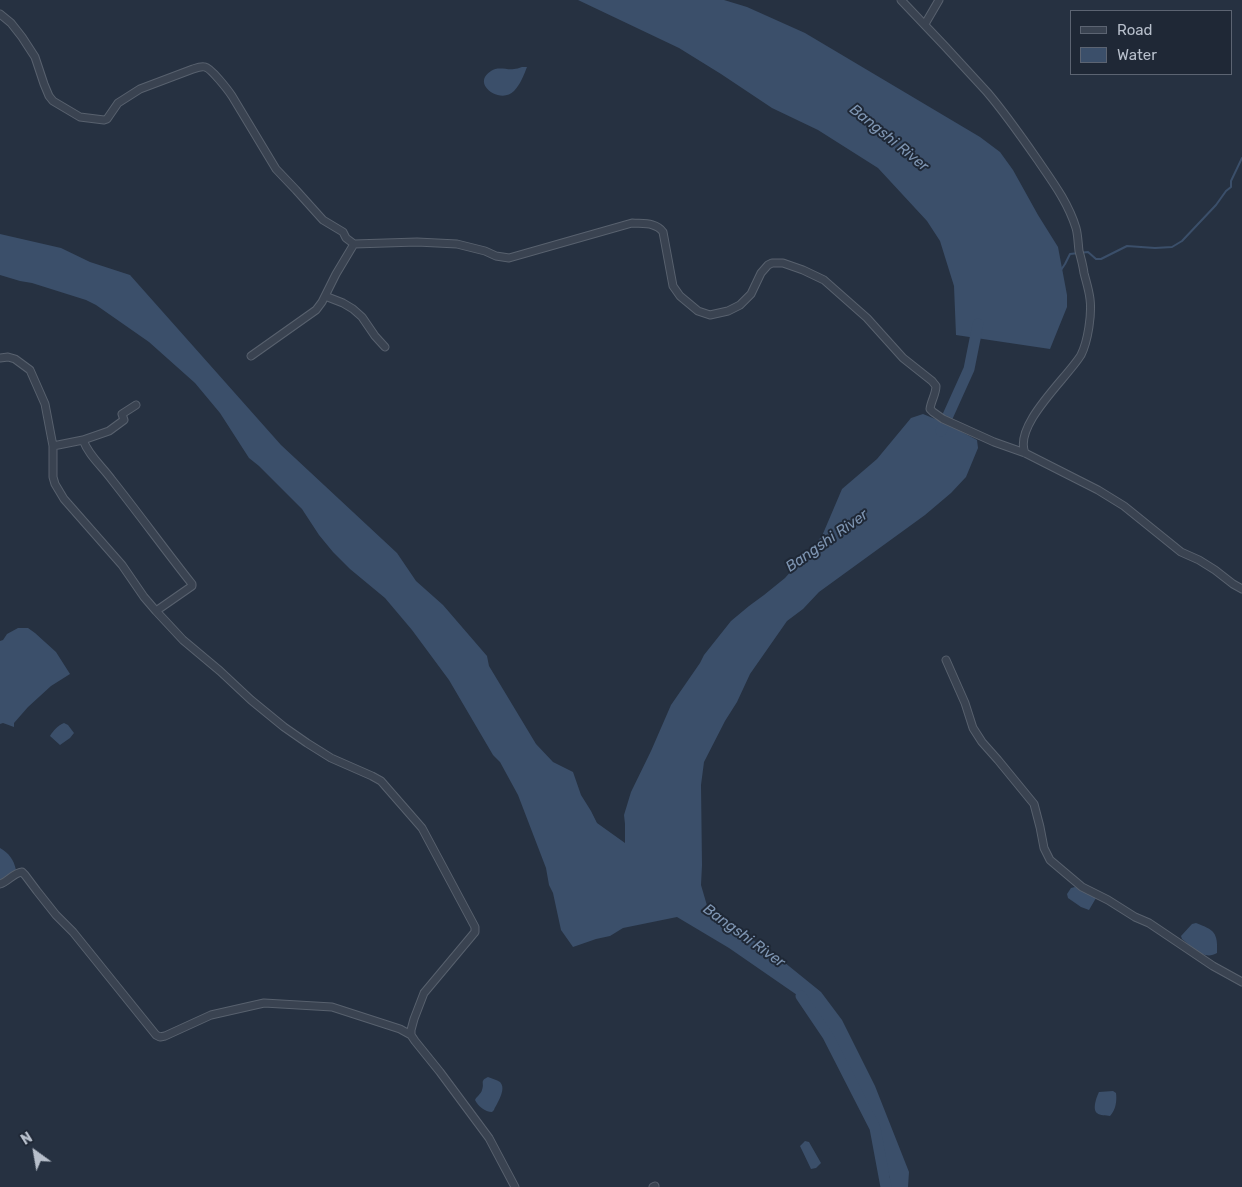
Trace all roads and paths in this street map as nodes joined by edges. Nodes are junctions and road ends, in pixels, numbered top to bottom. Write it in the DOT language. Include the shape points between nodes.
graph roads {
  1 [pos="901,0"];
  2 [pos="938,0"];
  3 [pos="0,14"];
  4 [pos="925,24"];
  5 [pos="354,244"];
  6 [pos="325,296"];
  7 [pos="385,347"];
  8 [pos="251,356"];
  9 [pos="0,358"];
  10 [pos="136,405"];
  11 [pos="83,440"];
  12 [pos="53,446"];
  13 [pos="1025,453"];
  14 [pos="1242,589"];
  15 [pos="156,611"];
  16 [pos="946,660"];
  17 [pos="0,884"];
  18 [pos="1242,982"];
  19 [pos="412,1035"];
  20 [pos="515,1187"];
  1 -- 4 [label="street"];
  2 -- 4 [label="street"];
  3 -- 5 [label="street" via="11,23 35,57 51,99 80,117 107,119 118,103 140,89 193,69 208,68 232,96 276,169 322,220 343,232"];
  4 -- 13 [label="street" via="1019,133 1054,184 1076,229 1090,298 1087,339 1069,372 1048,395 1026,430 1022,443"];
  5 -- 6 [label="street"];
  5 -- 13 [label="street" via="457,244 509,258 632,223 649,224 663,232 674,286 680,296 698,311 710,315 740,305 751,294 761,273 772,263 803,270 824,280 867,318 903,358 932,381 936,386 930,404 933,412 994,442"];
  6 -- 7 [label="street" via="353,309"];
  6 -- 8 [label="street" via="316,310"];
  9 -- 12 [label="street" via="15,359 30,370 45,404"];
  10 -- 11 [label="street" via="122,414 124,420 112,430"];
  11 -- 12 [label="street"];
  11 -- 15 [label="street" via="89,454 192,584"];
  12 -- 15 [label="street" via="53,477 64,499 122,565"];
  13 -- 14 [label="street" via="1124,506 1182,552 1200,560"];
  15 -- 19 [label="street" via="183,640 284,727 332,758 381,781 422,828 475,932 424,993"];
  16 -- 18 [label="street" via="973,728 1034,804 1050,860 1082,887 1149,923"];
  17 -- 19 [label="street" via="22,872 156,1035 165,1036 211,1015 264,1003 332,1007"];
  19 -- 20 [label="street" via="489,1138"];
}
